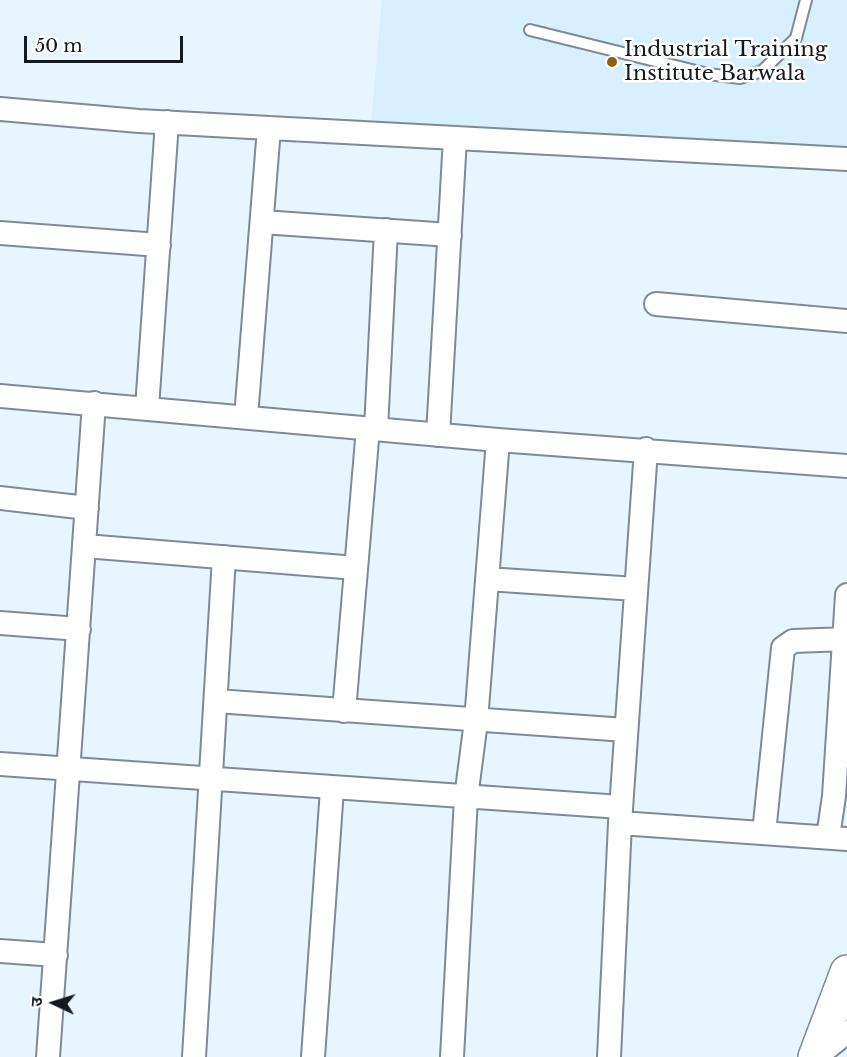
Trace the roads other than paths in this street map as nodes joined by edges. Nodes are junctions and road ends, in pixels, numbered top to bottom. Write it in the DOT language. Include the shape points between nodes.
graph roads {
  1 [pos="806,0"];
  2 [pos="530,30"];
  3 [pos="0,109"];
  4 [pos="167,122"];
  5 [pos="269,128"];
  6 [pos="455,138"];
  7 [pos="847,159"];
  8 [pos="262,222"];
  9 [pos="386,230"];
  10 [pos="0,233"];
  11 [pos="450,235"];
  12 [pos="159,245"];
  13 [pos="656,304"];
  14 [pos="847,321"];
  15 [pos="0,396"];
  16 [pos="94,404"];
  17 [pos="147,408"];
  18 [pos="246,417"];
  19 [pos="372,429"];
  20 [pos="438,435"];
  21 [pos="498,440"];
  22 [pos="646,449"];
  23 [pos="847,466"];
  24 [pos="0,498"];
  25 [pos="87,508"];
  26 [pos="85,546"];
  27 [pos="225,557"];
  28 [pos="356,568"];
  29 [pos="487,579"];
  30 [pos="636,589"];
  31 [pos="847,595"];
  32 [pos="0,623"];
  33 [pos="79,629"];
  34 [pos="845,639"];
  35 [pos="216,701"];
  36 [pos="344,711"];
  37 [pos="476,721"];
  38 [pos="626,729"];
  39 [pos="0,764"];
  40 [pos="70,769"];
  41 [pos="211,780"];
  42 [pos="332,789"];
  43 [pos="466,798"];
  44 [pos="620,815"];
  45 [pos="764,833"];
  46 [pos="838,838"];
  47 [pos="0,951"];
  48 [pos="56,955"];
  49 [pos="847,972"];
  50 [pos="847,1032"];
  51 [pos="48,1057"];
  52 [pos="194,1057"];
  53 [pos="314,1057"];
  54 [pos="452,1057"];
  55 [pos="609,1057"];
  56 [pos="815,1057"];
  1 -- 2 [label="lane" via="796,38 762,71 740,78 708,74"];
  3 -- 4 [label="street"];
  4 -- 5 [label="street"];
  4 -- 12 [label="street"];
  5 -- 6 [label="street"];
  5 -- 8 [label="street"];
  6 -- 7 [label="street"];
  6 -- 11 [label="street"];
  8 -- 9 [label="street"];
  8 -- 18 [label="street"];
  9 -- 11 [label="street"];
  9 -- 19 [label="street"];
  10 -- 12 [label="street"];
  11 -- 20 [label="street"];
  12 -- 17 [label="street"];
  13 -- 14 [label="street"];
  15 -- 16 [label="street"];
  16 -- 17 [label="street"];
  16 -- 25 [label="street"];
  17 -- 18 [label="street"];
  18 -- 19 [label="street"];
  19 -- 20 [label="street"];
  19 -- 28 [label="street"];
  20 -- 21 [label="street"];
  21 -- 22 [label="street"];
  21 -- 29 [label="street"];
  22 -- 23 [label="street"];
  22 -- 30 [label="street"];
  24 -- 25 [label="street"];
  25 -- 26 [label="street"];
  26 -- 27 [label="street"];
  26 -- 33 [label="street"];
  27 -- 28 [label="street"];
  27 -- 35 [label="street"];
  28 -- 36 [label="street"];
  29 -- 30 [label="street"];
  29 -- 37 [label="street"];
  30 -- 38 [label="street"];
  31 -- 34 [label="street"];
  32 -- 33 [label="street"];
  33 -- 40 [label="street"];
  34 -- 45 [label="street" via="793,641 783,648"];
  34 -- 46 [label="street" via="834,796"];
  35 -- 36 [label="street"];
  35 -- 41 [label="street"];
  36 -- 37 [label="street"];
  37 -- 38 [label="street"];
  37 -- 43 [label="street"];
  38 -- 44 [label="street"];
  39 -- 40 [label="street"];
  40 -- 41 [label="street"];
  40 -- 48 [label="street"];
  41 -- 42 [label="street"];
  41 -- 52 [label="street"];
  42 -- 43 [label="street"];
  42 -- 53 [label="street"];
  43 -- 44 [label="street"];
  43 -- 54 [label="street"];
  44 -- 45 [label="street"];
  44 -- 55 [label="street"];
  45 -- 46 [label="street"];
  47 -- 48 [label="street"];
  48 -- 51 [label="street"];
  49 -- 56 [label="main road"];
  50 -- 56 [label="street"];
}
